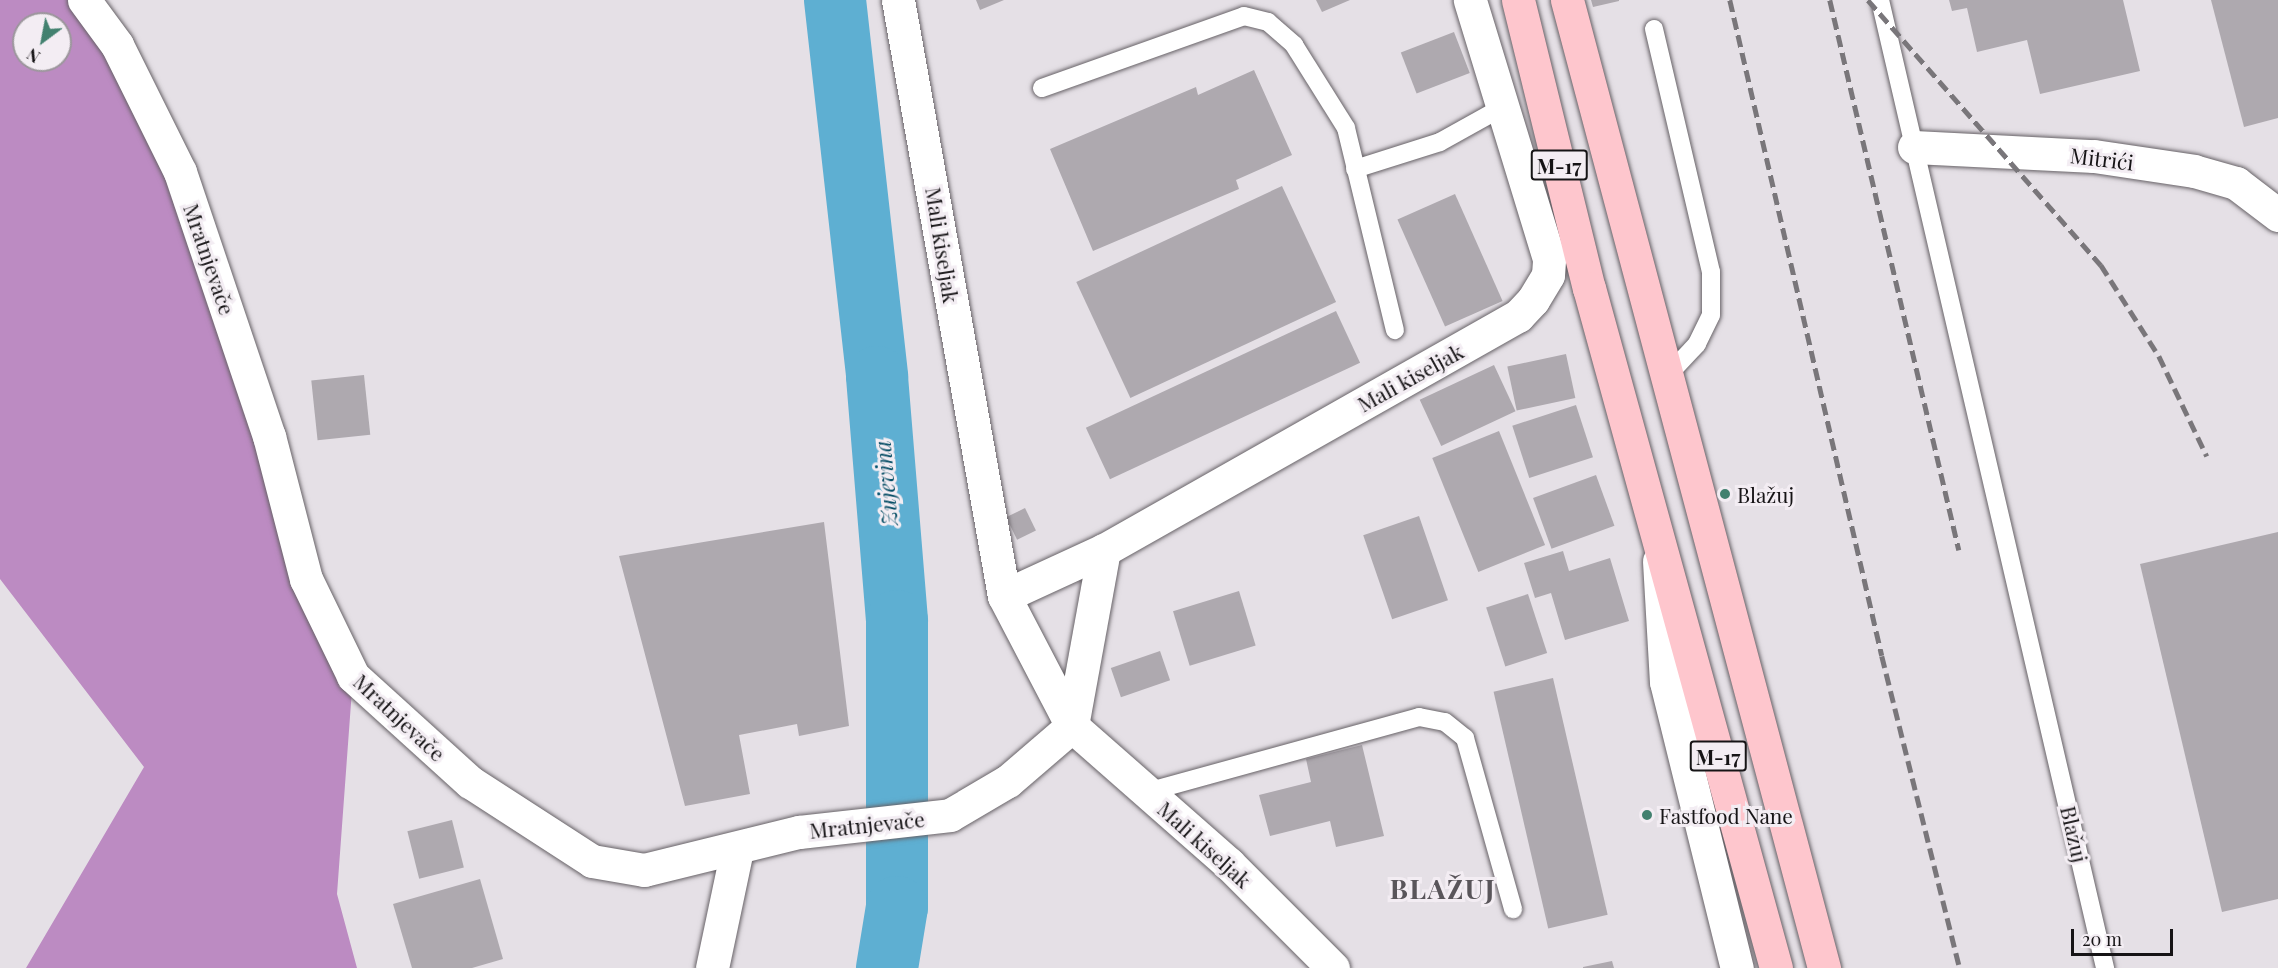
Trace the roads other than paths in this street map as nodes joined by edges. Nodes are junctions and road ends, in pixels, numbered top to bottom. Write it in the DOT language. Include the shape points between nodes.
graph roads {
  1 [pos="84,0"];
  2 [pos="898,0"];
  3 [pos="1470,0"];
  4 [pos="1518,0"];
  5 [pos="1567,0"];
  6 [pos="1880,0"];
  7 [pos="1654,29"];
  8 [pos="1042,88"];
  9 [pos="1503,107"];
  10 [pos="1914,147"];
  11 [pos="1355,170"];
  12 [pos="2278,215"];
  13 [pos="1395,330"];
  14 [pos="1668,375"];
  15 [pos="1659,544"];
  16 [pos="1104,550"];
  17 [pos="1004,596"];
  18 [pos="1072,726"];
  19 [pos="1147,792"];
  20 [pos="736,849"];
  21 [pos="1513,909"];
  22 [pos="712,968"];
  23 [pos="1333,968"];
  24 [pos="1737,968"];
  25 [pos="1776,968"];
  26 [pos="1824,968"];
  27 [pos="2105,968"];
  1 -- 20 [label="street, Mratnjevače" via="117,45 180,172 269,436 306,579 353,676 470,782 592,861 644,870"];
  2 -- 17 [label="street, Mali kiseljak"];
  3 -- 9 [label="street, Mali kiseljak"];
  4 -- 15 [label="highway, M-17"];
  5 -- 14 [label="highway, M-17"];
  6 -- 10 [label="lane, Blažuj"];
  7 -- 14 [label="lane" via="1711,272 1711,315 1697,344"];
  8 -- 11 [label="lane" via="1244,16 1268,22 1294,45 1346,128"];
  9 -- 11 [label="lane" via="1440,142"];
  9 -- 16 [label="street, Mali kiseljak" via="1549,259 1548,275 1533,300 1518,316"];
  10 -- 12 [label="street, Mitrići" via="2025,150 2194,171 2236,183"];
  10 -- 27 [label="lane, Blažuj"];
  11 -- 13 [label="lane"];
  14 -- 26 [label="highway, M-17"];
  15 -- 24 [label="street" via="1659,627 1666,682"];
  15 -- 25 [label="highway, M-17"];
  16 -- 17 [label="street, Mali kiseljak"];
  16 -- 18 [label="street"];
  17 -- 18 [label="street, Mali kiseljak"];
  18 -- 19 [label="street, Mali kiseljak"];
  18 -- 20 [label="street, Mratnjevače" via="1008,781 950,815 799,832"];
  19 -- 21 [label="lane" via="1419,717 1445,722 1465,738"];
  19 -- 23 [label="street, Mali kiseljak"];
  20 -- 22 [label="street"];
}
